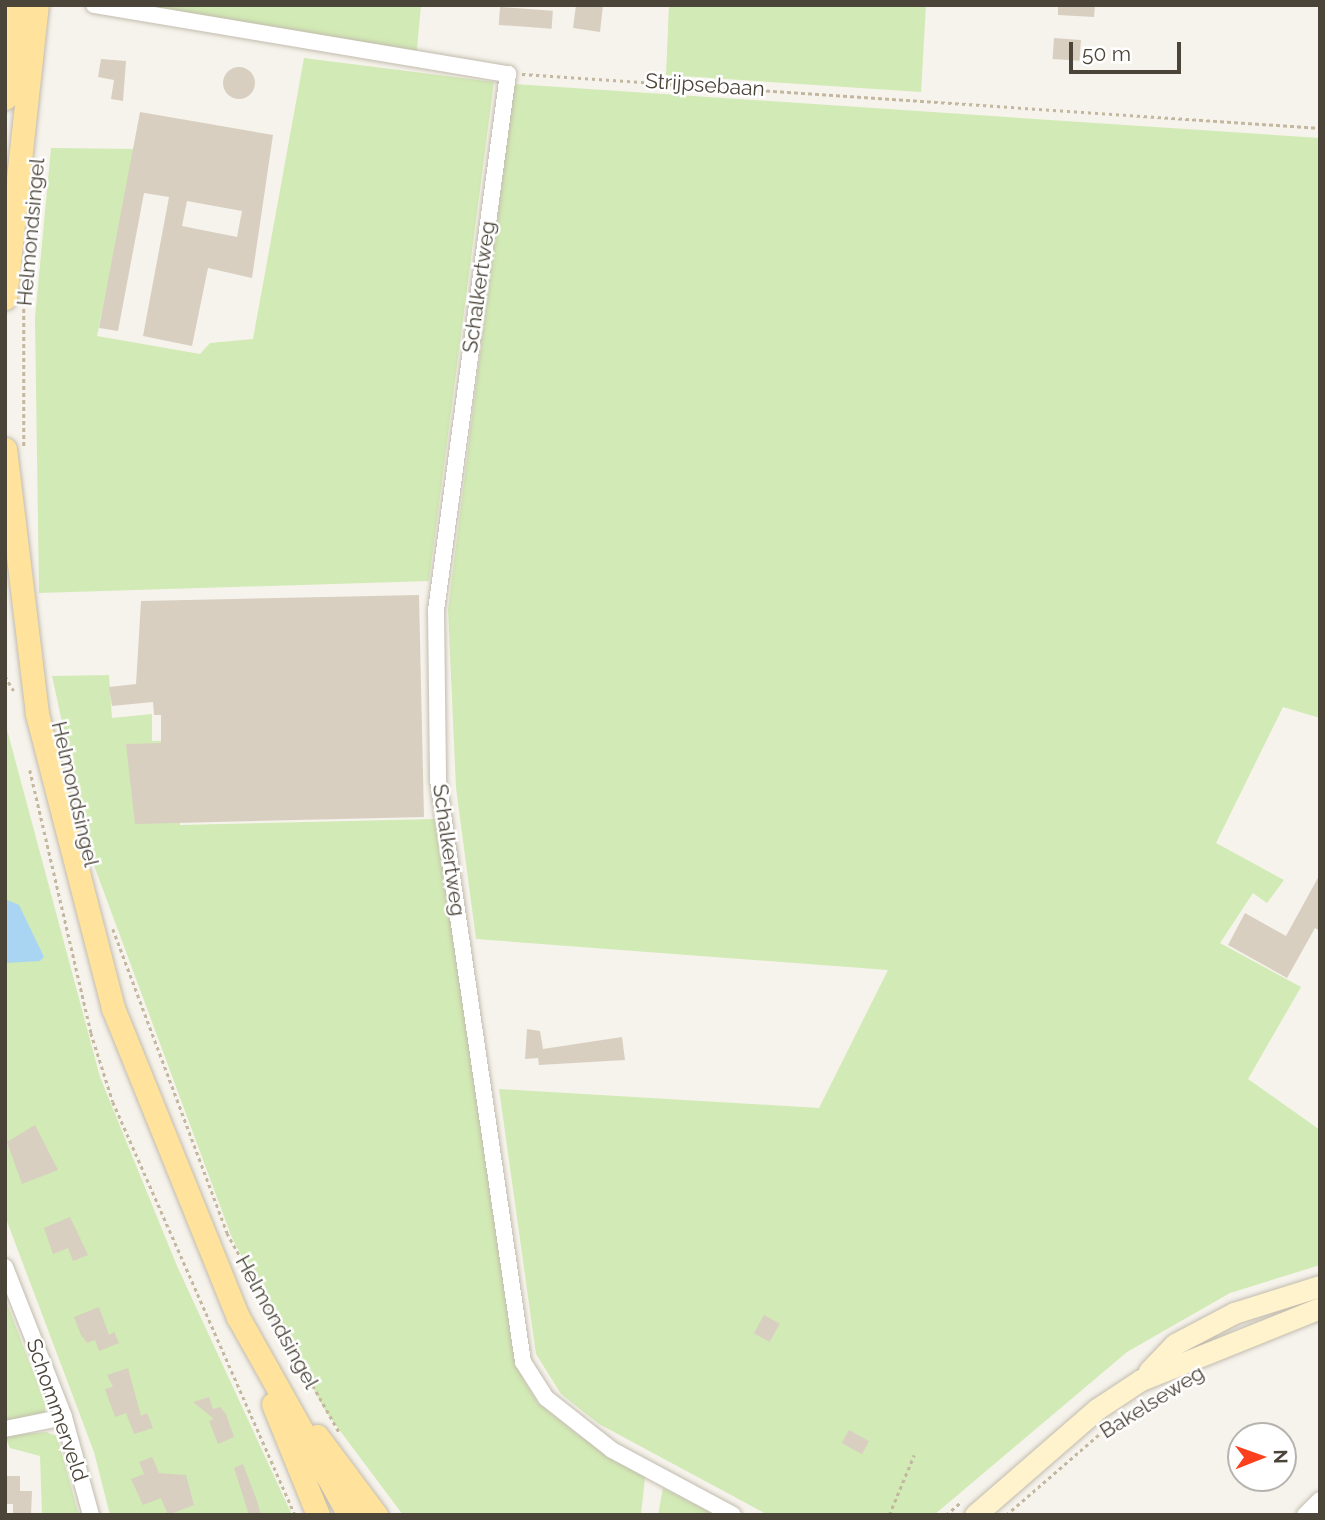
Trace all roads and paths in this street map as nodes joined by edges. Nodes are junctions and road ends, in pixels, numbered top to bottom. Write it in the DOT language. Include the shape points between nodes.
graph roads {
  1 [pos="15,5"];
  2 [pos="37,5"];
  3 [pos="94,5"];
  4 [pos="508,74"];
  5 [pos="5,98"];
  6 [pos="1320,128"];
  7 [pos="15,297"];
  8 [pos="15,455"];
  9 [pos="109,918"];
  10 [pos="5,1267"];
  11 [pos="1320,1286"];
  12 [pos="1320,1308"];
  13 [pos="238,1317"];
  14 [pos="1141,1380"];
  15 [pos="1163,1391"];
  16 [pos="293,1416"];
  17 [pos="64,1418"];
  18 [pos="5,1429"];
  19 [pos="347,1443"];
  20 [pos="914,1455"];
  21 [pos="1320,1500"];
  22 [pos="91,1515"];
  23 [pos="317,1515"];
  24 [pos="349,1515"];
  25 [pos="376,1515"];
  26 [pos="733,1515"];
  27 [pos="889,1515"];
  28 [pos="975,1515"];
  29 [pos="1006,1515"];
  30 [pos="1305,1515"];
  1 -- 5 [label="main road"];
  2 -- 7 [label="main road, Helmondsingel"];
  3 -- 4 [label="street"];
  4 -- 6 [label="path, Strijpsebaan"];
  4 -- 26 [label="street, Schalkertweg" via="436,611 437,741 523,1362 546,1398 612,1450"];
  7 -- 8 [label="path, Helmondsingel"];
  8 -- 13 [label="main road, Helmondsingel" via="28,664 86,920 147,1104"];
  9 -- 19 [label="path, Helmondsingel" via="227,1233"];
  10 -- 17 [label="street, Schommerveld"];
  11 -- 14 [label="main road, Bakelseweg" via="1222,1319 1175,1344"];
  12 -- 14 [label="main road, Bakelseweg"];
  13 -- 16 [label="main road, Helmondsingel"];
  13 -- 23 [label="main road"];
  14 -- 28 [label="main road, Bakelseweg" via="1086,1418"];
  15 -- 29 [label="path, Bakelseweg" via="1117,1419"];
  16 -- 24 [label="main road, Helmondsingel"];
  16 -- 25 [label="main road" via="322,1441"];
  17 -- 18 [label="street"];
  17 -- 22 [label="street, Schommerveld"];
  20 -- 27 [label="path"];
  21 -- 30 [label="street"];
}
